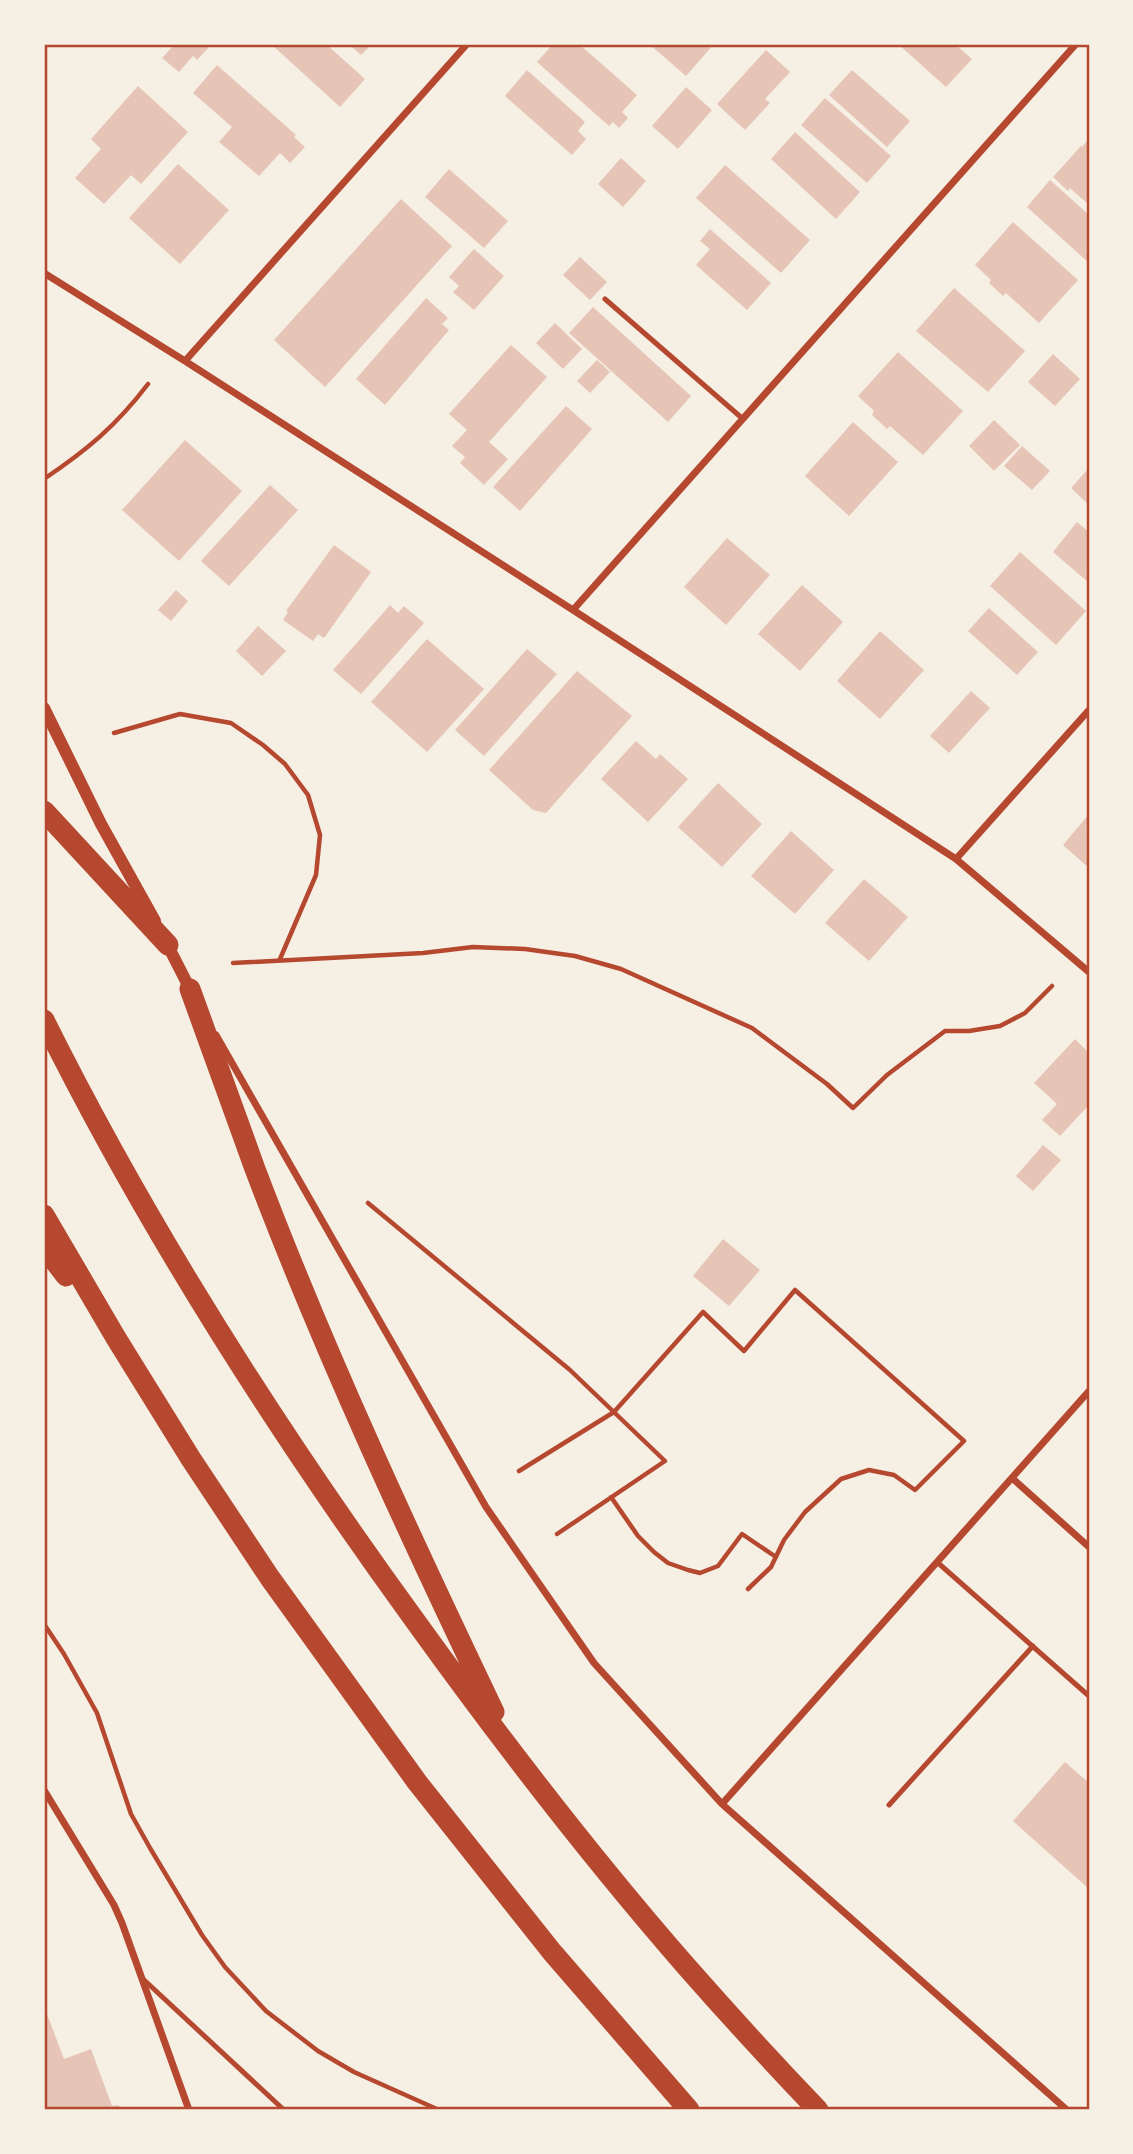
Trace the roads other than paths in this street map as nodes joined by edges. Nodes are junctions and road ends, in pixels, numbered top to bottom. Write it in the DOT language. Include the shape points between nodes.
graph roads {
  1 [pos="467,44"];
  2 [pos="1076,44"];
  3 [pos="44,273"];
  4 [pos="605,299"];
  5 [pos="185,361"];
  6 [pos="743,419"];
  7 [pos="573,610"];
  8 [pos="44,708"];
  9 [pos="1089,710"];
  10 [pos="44,811"];
  11 [pos="957,859"];
  12 [pos="169,946"];
  13 [pos="1089,972"];
  14 [pos="190,989"];
  15 [pos="44,1020"];
  16 [pos="44,1215"];
  17 [pos="44,1247"];
  18 [pos="116,1338"];
  19 [pos="1089,1391"];
  20 [pos="1012,1478"];
  21 [pos="1089,1547"];
  22 [pos="937,1562"];
  23 [pos="1033,1646"];
  24 [pos="1089,1696"];
  25 [pos="514,1755"];
  26 [pos="44,1790"];
  27 [pos="722,1804"];
  28 [pos="889,1805"];
  29 [pos="141,1978"];
  30 [pos="189,2110"];
  31 [pos="284,2110"];
  32 [pos="689,2110"];
  33 [pos="818,2110"];
  34 [pos="1067,2110"];
  1 -- 5 [label="street"];
  2 -- 6 [label="street"];
  3 -- 5 [label="street"];
  4 -- 6 [label="lane"];
  5 -- 7 [label="street"];
  6 -- 7 [label="street"];
  7 -- 11 [label="street"];
  8 -- 12 [label="street"];
  9 -- 11 [label="street"];
  10 -- 12 [label="highway"];
  11 -- 13 [label="street"];
  12 -- 14 [label="street"];
  14 -- 25 [label="highway" via="327,1346"];
  14 -- 27 [label="street" via="486,1507 594,1663"];
  15 -- 25 [label="highway" via="131,1182 251,1381 349,1531"];
  16 -- 18 [label="highway"];
  17 -- 18 [label="highway"];
  18 -- 32 [label="highway" via="270,1578 417,1783 552,1952"];
  19 -- 20 [label="street"];
  20 -- 21 [label="street"];
  20 -- 22 [label="street"];
  22 -- 23 [label="lane"];
  22 -- 27 [label="street"];
  23 -- 24 [label="lane"];
  23 -- 28 [label="lane"];
  25 -- 33 [label="highway" via="685,1965"];
  26 -- 29 [label="street" via="114,1905"];
  27 -- 34 [label="street"];
  29 -- 30 [label="street"];
  29 -- 31 [label="lane"];
}
